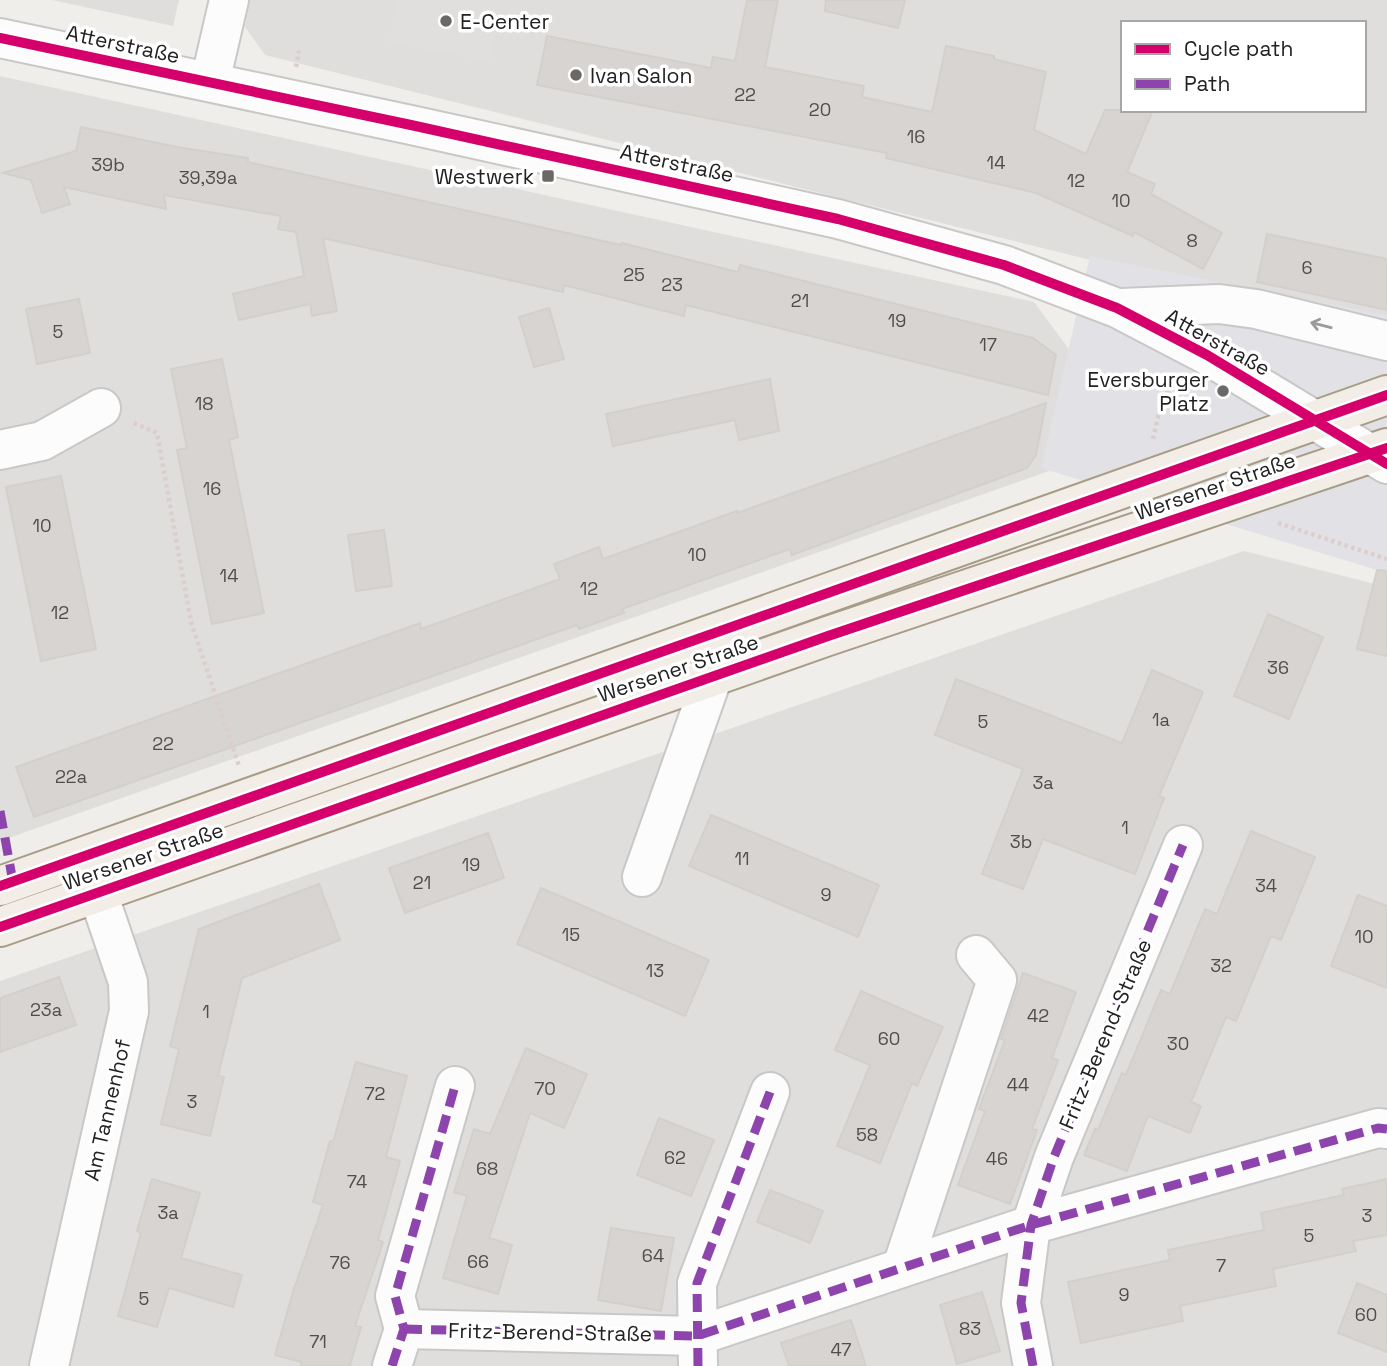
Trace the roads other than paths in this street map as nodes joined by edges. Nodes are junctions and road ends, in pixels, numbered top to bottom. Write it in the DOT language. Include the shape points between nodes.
graph roads {
  1 [pos="229,0"];
  2 [pos="0,38"];
  3 [pos="210,82"];
  4 [pos="1117,308"];
  5 [pos="1387,341"];
  6 [pos="1387,395"];
  7 [pos="101,408"];
  8 [pos="1314,420"];
  9 [pos="0,450"];
  10 [pos="1382,456"];
  11 [pos="713,676"];
  12 [pos="1184,845"];
  13 [pos="86,856"];
  14 [pos="642,877"];
  15 [pos="0,886"];
  16 [pos="98,892"];
  17 [pos="0,927"];
  18 [pos="976,955"];
  19 [pos="455,1086"];
  20 [pos="770,1092"];
  21 [pos="1387,1129"];
  22 [pos="1031,1225"];
  23 [pos="902,1268"];
  24 [pos="404,1329"];
  25 [pos="697,1351"];
  26 [pos="49,1366"];
  27 [pos="392,1366"];
  28 [pos="1033,1366"];
  1 -- 3 [label="street"];
  2 -- 3 [label="street, Atterstraße"];
  3 -- 4 [label="street, Atterstraße" via="838,219 1004,265"];
  5 -- 4 [label="street, one-way" via="1219,304"];
  4 -- 8 [label="street, Atterstraße" via="1207,355"];
  6 -- 8 [label="main road, Wersener Straße"];
  7 -- 9 [label="street" via="42,441"];
  8 -- 10 [label="street"];
  8 -- 13 [label="main road, Wersener Straße"];
  10 -- 11 [label="main road, Wersener Straße"];
  11 -- 14 [label="street"];
  11 -- 16 [label="main road, Wersener Straße"];
  12 -- 22 [label="street, Fritz-Berend-Straße" via="1054,1157"];
  13 -- 15 [label="main road, Wersener Straße"];
  13 -- 16 [label="street, Am Tannenhof"];
  16 -- 17 [label="main road, Wersener Straße"];
  16 -- 26 [label="street, Am Tannenhof" via="128,982 130,1011"];
  18 -- 23 [label="street" via="997,980"];
  19 -- 24 [label="street" via="395,1296"];
  20 -- 25 [label="street" via="697,1283"];
  21 -- 22 [label="street, Fritz-Berend-Straße"];
  22 -- 23 [label="street, Fritz-Berend-Straße"];
  22 -- 28 [label="street" via="1021,1303"];
  23 -- 25 [label="street, Fritz-Berend-Straße"];
  24 -- 25 [label="street, Fritz-Berend-Straße"];
  24 -- 27 [label="street"];
}
